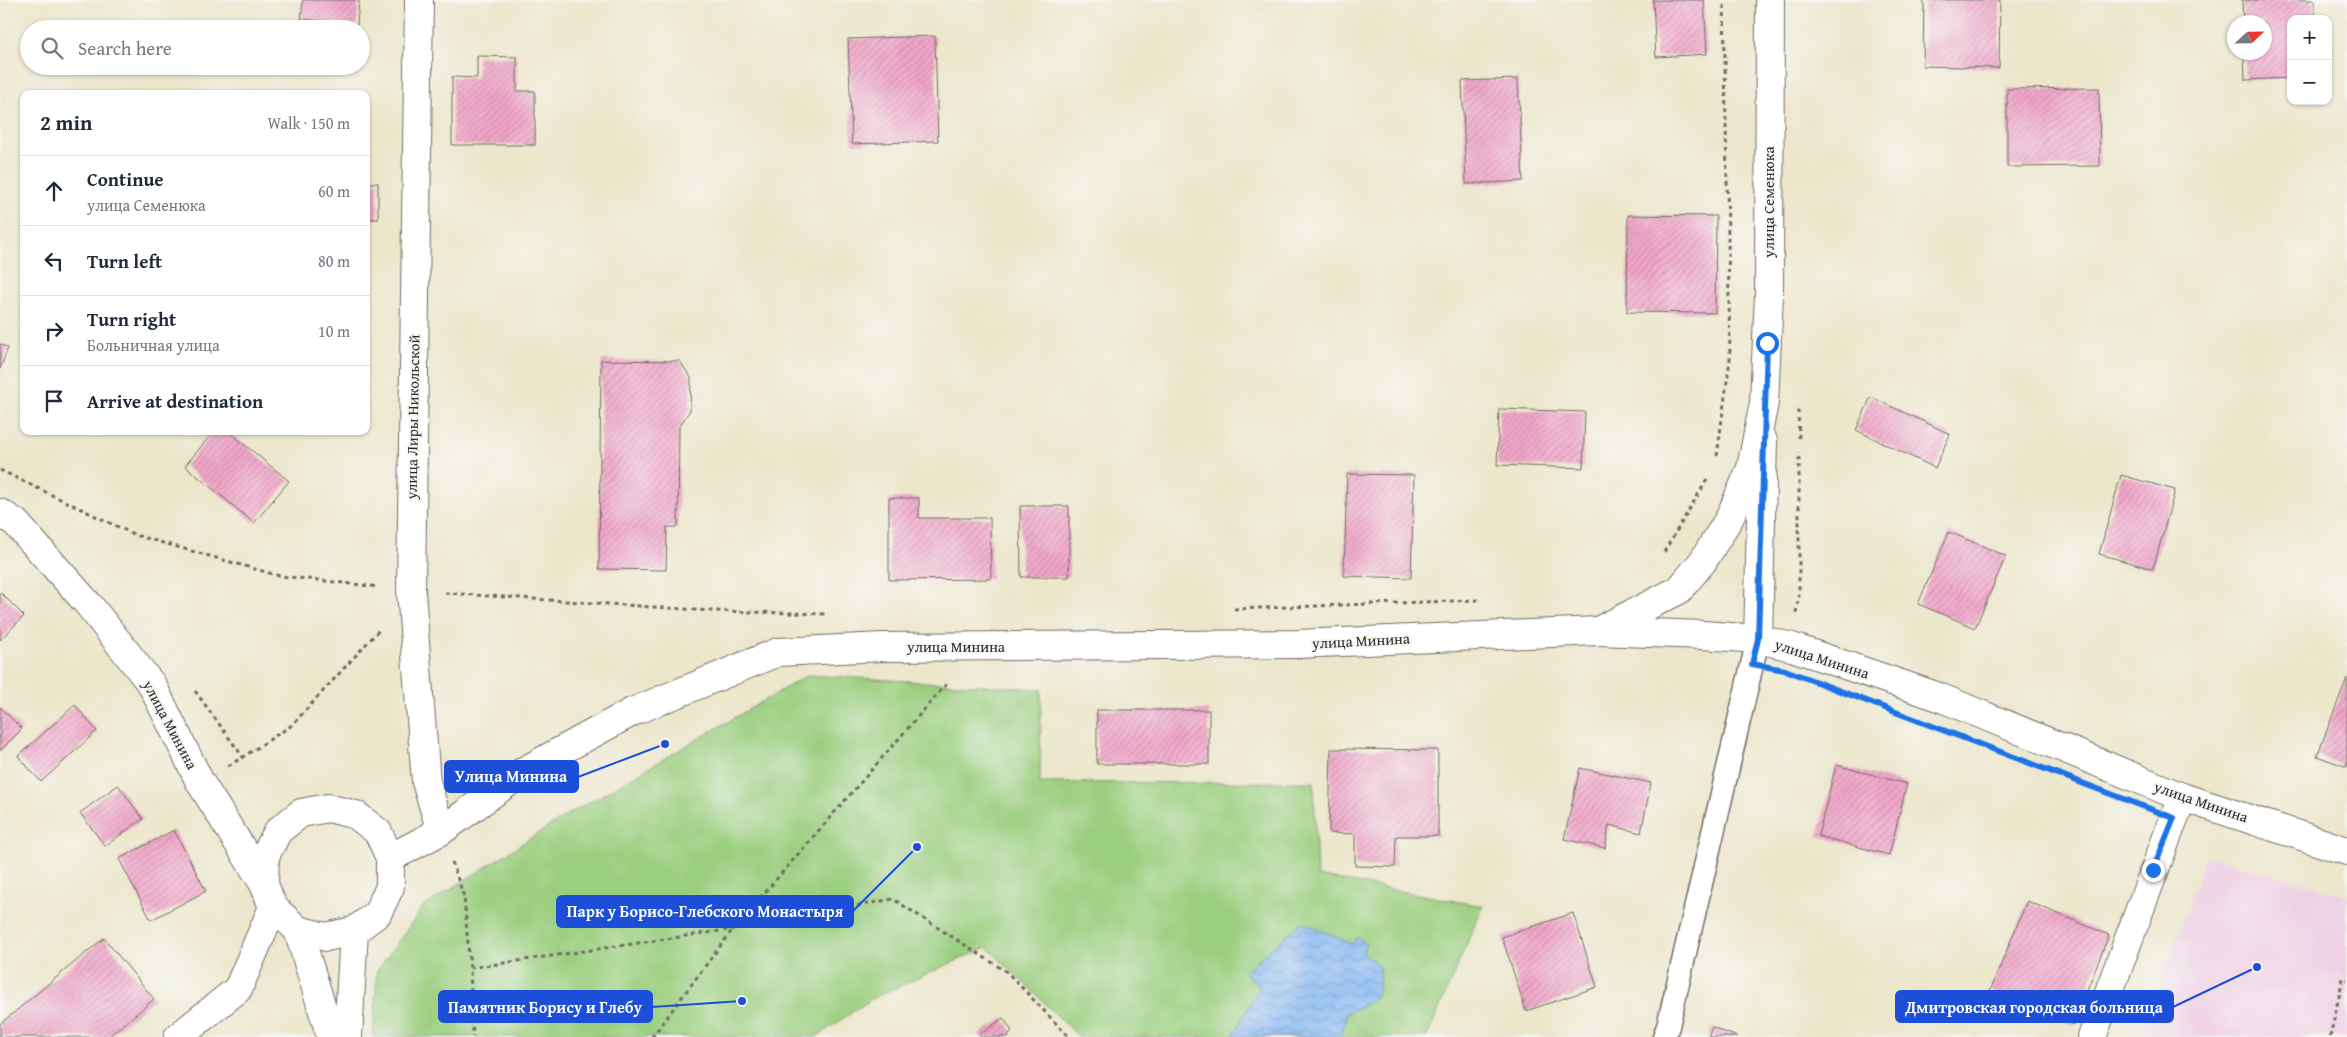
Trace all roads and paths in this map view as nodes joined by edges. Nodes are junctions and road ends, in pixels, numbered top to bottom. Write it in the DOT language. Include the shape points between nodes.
graph roads {
  1 [pos="419,0"];
  2 [pos="1724,0"];
  3 [pos="1770,0"];
  4 [pos="1764,403"];
  5 [pos="1716,465"];
  6 [pos="0,470"];
  7 [pos="1711,473"];
  8 [pos="0,513"];
  9 [pos="1663,554"];
  10 [pos="411,591"];
  11 [pos="1483,600"];
  12 [pos="1228,609"];
  13 [pos="831,614"];
  14 [pos="1598,631"];
  15 [pos="1758,639"];
  16 [pos="959,681"];
  17 [pos="192,688"];
  18 [pos="2182,797"];
  19 [pos="441,831"];
  20 [pos="2347,851"];
  21 [pos="390,858"];
  22 [pos="268,895"];
  23 [pos="733,929"];
  24 [pos="298,930"];
  25 [pos="354,931"];
  26 [pos="470,968"];
  27 [pos="2347,980"];
  28 [pos="178,1037"];
  29 [pos="331,1037"];
  30 [pos="348,1037"];
  31 [pos="473,1037"];
  32 [pos="652,1037"];
  33 [pos="1069,1037"];
  34 [pos="1664,1037"];
  35 [pos="2092,1037"];
  36 [pos="2330,1037"];
  1 -- 10 [label="main road, улица Лиры Никольской"];
  2 -- 5 [label="path" via="1730,359"];
  3 -- 4 [label="main road, улица Семенюка" via="1769,295"];
  4 -- 14 [label="main road, улица Семенюка" via="1751,468 1730,517 1704,561 1679,590"];
  4 -- 15 [label="main road, улица Семенюка"];
  6 -- 10 [label="path" via="135,535 280,576"];
  7 -- 9 [label="path"];
  8 -- 22 [label="main road, улица Минина" via="15,522 88,605 152,686 200,782"];
  10 -- 13 [label="path" via="713,611"];
  10 -- 17 [label="path" via="292,725 243,757"];
  10 -- 19 [label="main road, улица Лиры Никольской" via="426,782"];
  11 -- 12 [label="path"];
  14 -- 15 [label="main road, улица Минина"];
  14 -- 19 [label="main road, улица Минина" via="1297,644 882,647 778,652 632,712 524,771"];
  15 -- 18 [label="main road, улица Минина" via="1792,647 1939,697"];
  15 -- 34 [label="lane"];
  16 -- 23 [label="path" via="949,681"];
  18 -- 20 [label="main road, улица Минина"];
  18 -- 35 [label="main road"];
  19 -- 21 [label="main road, улица Минина"];
  19 -- 26 [label="path" via="464,896"];
  21 -- 22 [label="main road, улица Минина" via="378,832 356,815 328,808 300,814 278,831 265,856"];
  21 -- 25 [label="main road, улица Минина" via="390,887 377,914"];
  22 -- 24 [label="main road, улица Минина"];
  22 -- 28 [label="main road" via="238,989"];
  23 -- 26 [label="path"];
  23 -- 32 [label="path"];
  23 -- 33 [label="path" via="892,899 1007,972"];
  24 -- 25 [label="main road, улица Минина" via="326,937"];
  24 -- 29 [label="main road"];
  25 -- 30 [label="main road"];
  26 -- 31 [label="path"];
  27 -- 36 [label="path" via="2343,978"];
}
